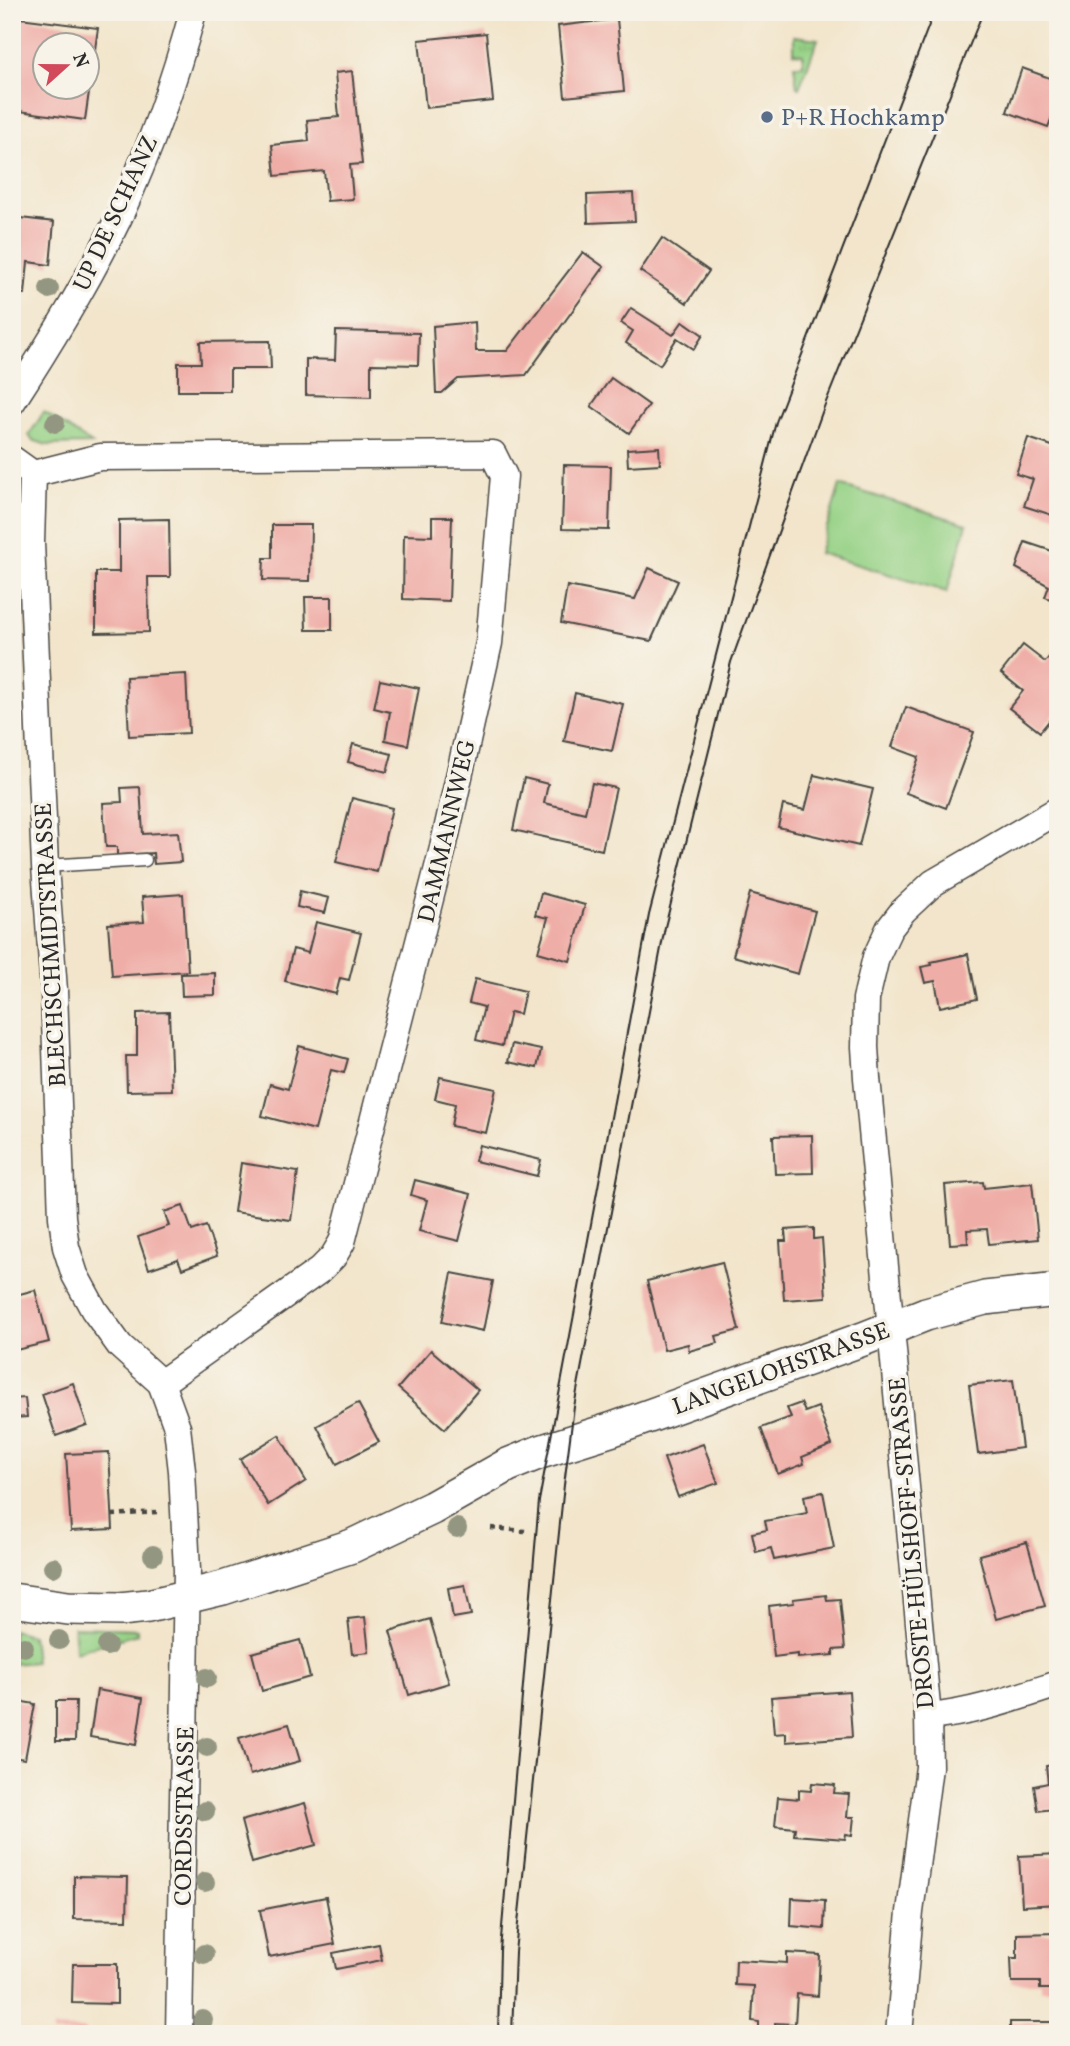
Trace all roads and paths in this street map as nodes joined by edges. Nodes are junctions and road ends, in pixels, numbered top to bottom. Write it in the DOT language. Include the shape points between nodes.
graph roads {
  1 [pos="193,12"];
  2 [pos="12,402"];
  3 [pos="22,467"];
  4 [pos="1058,810"];
  5 [pos="145,860"];
  6 [pos="46,866"];
  7 [pos="1058,1290"];
  8 [pos="891,1328"];
  9 [pos="161,1383"];
  10 [pos="162,1512"];
  11 [pos="112,1515"];
  12 [pos="491,1528"];
  13 [pos="525,1531"];
  14 [pos="188,1598"];
  15 [pos="12,1600"];
  16 [pos="1058,1684"];
  17 [pos="928,1717"];
  18 [pos="179,2034"];
  19 [pos="899,2034"];
  1 -- 2 [label="street, UP DE SCHANZ" via="165,102 118,218 59,328"];
  3 -- 6 [label="street, BLECHSCHMIDTSTRASSE"];
  3 -- 9 [label="street, DAMMANNWEG" via="100,457 493,454 504,476 489,643 443,848 342,1242 320,1270"];
  4 -- 8 [label="street, DROSTE-HÜLSHOFF-STRASSE" via="933,883 903,911 876,957 866,999 865,1046"];
  5 -- 6 [label="lane"];
  6 -- 9 [label="street, BLECHSCHMIDTSTRASSE" via="66,1247 94,1310 120,1346"];
  7 -- 8 [label="street, LANGELOHSTRASSE" via="985,1298"];
  8 -- 14 [label="street, LANGELOHSTRASSE" via="540,1452 352,1546"];
  8 -- 17 [label="street, DROSTE-HÜLSHOFF-STRASSE"];
  9 -- 14 [label="street" via="177,1427"];
  10 -- 11 [label="path"];
  12 -- 13 [label="path"];
  14 -- 15 [label="street, LANGELOHSTRASSE" via="120,1609"];
  14 -- 18 [label="street, CORDSSTRASSE"];
  16 -- 17 [label="street" via="994,1704"];
  17 -- 19 [label="street, DROSTE-HÜLSHOFF-STRASSE" via="929,1767 909,1912"];
}
